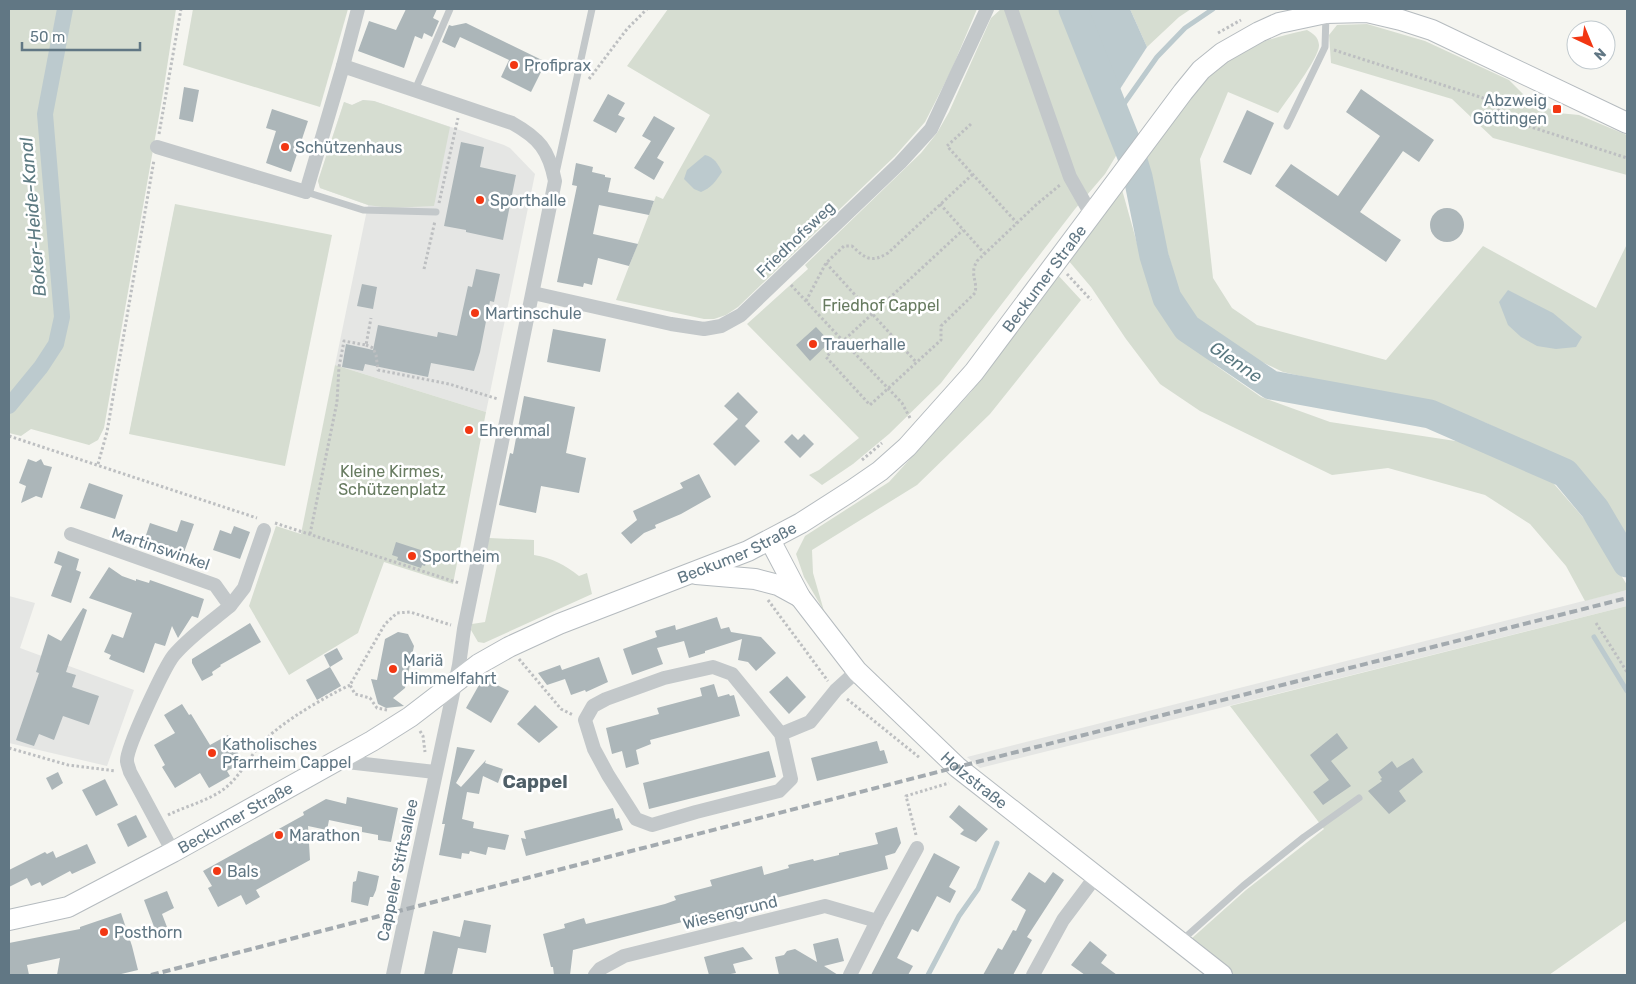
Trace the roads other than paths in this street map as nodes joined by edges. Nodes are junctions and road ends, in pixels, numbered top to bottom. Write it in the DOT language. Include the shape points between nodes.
graph roads {
  1 [pos="358,9"];
  2 [pos="450,9"];
  3 [pos="592,9"];
  4 [pos="986,9"];
  5 [pos="1011,9"];
  6 [pos="1326,11"];
  7 [pos="344,66"];
  8 [pos="415,90"];
  9 [pos="1627,123"];
  10 [pos="1287,126"];
  11 [pos="157,147"];
  12 [pos="555,181"];
  13 [pos="306,192"];
  14 [pos="436,212"];
  15 [pos="1092,214"];
  16 [pos="533,293"];
  17 [pos="264,530"];
  18 [pos="71,534"];
  19 [pos="770,540"];
  20 [pos="691,574"];
  21 [pos="800,597"];
  22 [pos="230,606"];
  23 [pos="857,671"];
  24 [pos="455,682"];
  25 [pos="781,734"];
  26 [pos="338,761"];
  27 [pos="435,772"];
  28 [pos="1359,798"];
  29 [pos="917,848"];
  30 [pos="173,852"];
  31 [pos="1096,876"];
  32 [pos="9,920"];
  33 [pos="877,921"];
  34 [pos="1180,941"];
  35 [pos="392,975"];
  36 [pos="595,975"];
  37 [pos="850,975"];
  38 [pos="1033,975"];
  39 [pos="1222,975"];
  1 -- 7 [label="street"];
  2 -- 8 [label="lane"];
  3 -- 12 [label="lane, Cappeler Stiftsallee"];
  4 -- 16 [label="street, Friedhofsweg" via="931,129 900,163 741,315 721,326 704,329"];
  5 -- 15 [label="street" via="1070,177"];
  6 -- 9 [label="main road, Beckumer Straße" via="1368,12 1432,30"];
  6 -- 10 [label="lane" via="1325,47"];
  6 -- 15 [label="main road, Beckumer Straße" via="1279,23 1259,32 1222,53 1201,70"];
  7 -- 8 [label="street, Cappeler Stiftsallee"];
  7 -- 13 [label="street"];
  8 -- 12 [label="street, Cappeler Stiftsallee" via="512,123 531,133 546,152"];
  11 -- 13 [label="street"];
  12 -- 16 [label="street, Cappeler Stiftsallee"];
  13 -- 14 [label="lane" via="363,210"];
  15 -- 19 [label="main road, Beckumer Straße" via="974,372 907,447 880,471 837,501"];
  16 -- 24 [label="street, Cappeler Stiftsallee"];
  17 -- 22 [label="street" via="244,588"];
  18 -- 22 [label="street, Martinswinkel" via="215,585"];
  19 -- 20 [label="main road, Beckumer Straße"];
  19 -- 21 [label="main road, Holzstraße"];
  20 -- 21 [label="main road" via="755,578"];
  20 -- 24 [label="main road, Beckumer Straße" via="509,646"];
  21 -- 23 [label="main road, Holzstraße"];
  22 -- 30 [label="street" via="172,657 130,747 127,760 130,772"];
  23 -- 25 [label="street" via="836,690 810,722"];
  23 -- 31 [label="main road, Holzstraße" via="957,767"];
  24 -- 26 [label="main road, Beckumer Straße" via="410,717"];
  24 -- 27 [label="street, Cappeler Stiftsallee"];
  25 -- 25 [label="street" via="791,779 778,791 652,825 636,819 594,749 585,720 593,706 606,698 664,678 713,667 732,674"];
  26 -- 27 [label="street"];
  26 -- 30 [label="main road, Beckumer Straße"];
  27 -- 35 [label="street, Cappeler Stiftsallee"];
  28 -- 34 [label="lane" via="1296,843"];
  29 -- 33 [label="street"];
  30 -- 32 [label="main road, Beckumer Straße" via="68,907"];
  31 -- 34 [label="main road, Holzstraße"];
  31 -- 38 [label="street" via="1062,920"];
  33 -- 36 [label="street, Wiesengrund" via="825,906 624,956"];
  33 -- 37 [label="street"];
  34 -- 39 [label="main road, Holzstraße"];
}
